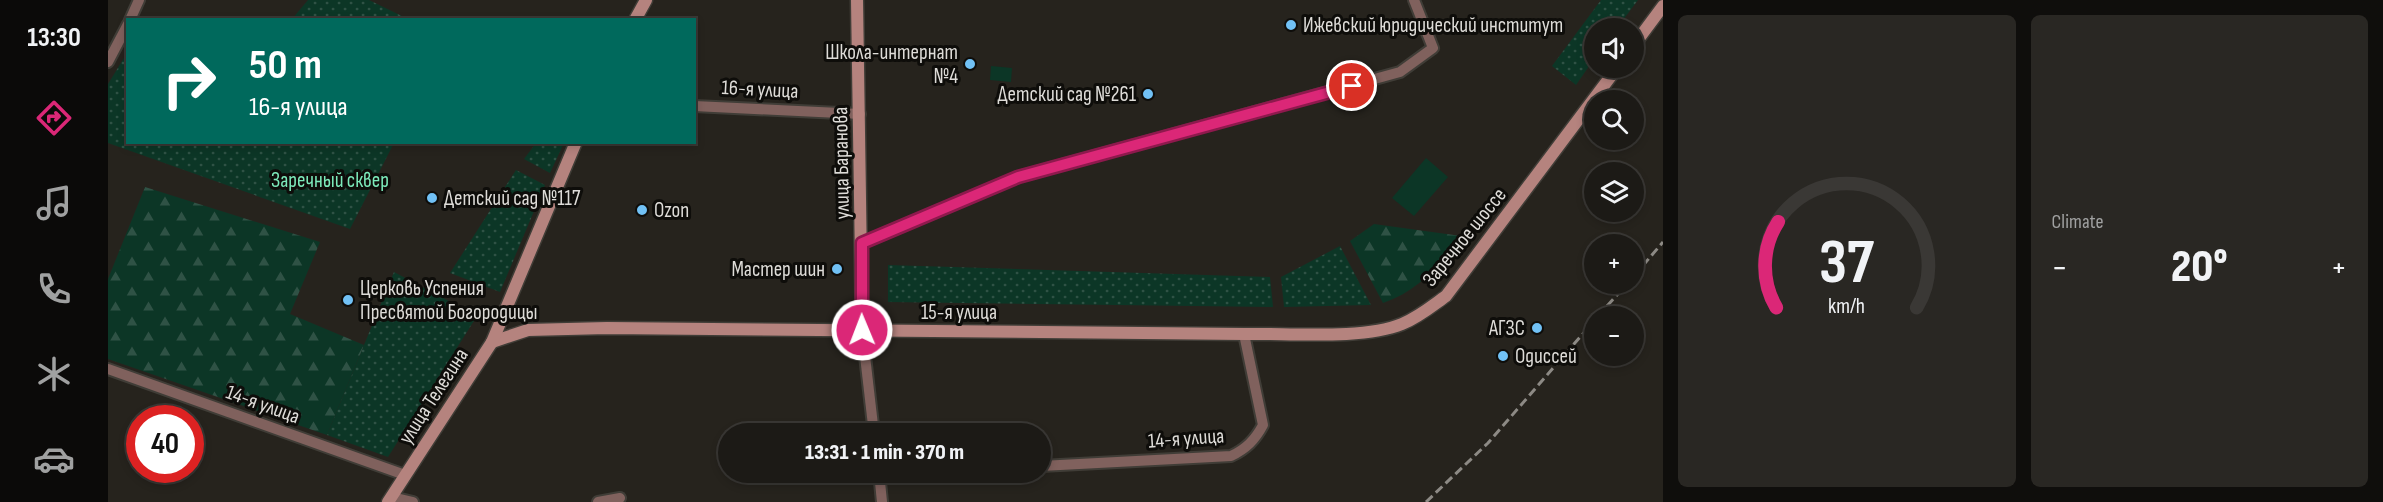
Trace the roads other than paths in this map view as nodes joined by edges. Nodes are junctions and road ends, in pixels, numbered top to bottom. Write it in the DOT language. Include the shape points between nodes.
graph roads {
  1 [pos="139,0"];
  2 [pos="646,0"];
  3 [pos="856,0"];
  4 [pos="1414,0"];
  5 [pos="1663,6"];
  6 [pos="131,18"];
  7 [pos="636,18"];
  8 [pos="126,28"];
  9 [pos="1644,32"];
  10 [pos="108,62"];
  11 [pos="1610,78"];
  12 [pos="696,106"];
  13 [pos="860,114"];
  14 [pos="575,144"];
  15 [pos="862,243"];
  16 [pos="862,330"];
  17 [pos="1284,333"];
  18 [pos="1244,334"];
  19 [pos="492,342"];
  20 [pos="108,369"];
  21 [pos="873,423"];
  22 [pos="1051,465"];
  23 [pos="405,475"];
  24 [pos="880,483"];
  25 [pos="620,498"];
  26 [pos="390,499"];
  27 [pos="413,502"];
  28 [pos="598,502"];
  29 [pos="882,502"];
  1 -- 6 [label="street"];
  2 -- 7 [label="main road"];
  3 -- 13 [label="main road, улица Баранова"];
  4 -- 15 [label="street" via="1433,48 1400,72 1018,177"];
  5 -- 9 [label="main road"];
  8 -- 10 [label="street"];
  11 -- 17 [label="main road, Заречное шоссе" via="1446,296 1401,324 1346,333"];
  12 -- 13 [label="street, 16-я улица"];
  13 -- 15 [label="main road, улица Баранова"];
  14 -- 19 [label="main road, улица Телегина"];
  15 -- 16 [label="main road, улица Баранова"];
  16 -- 18 [label="main road, 15-я улица"];
  16 -- 19 [label="main road, 15-я улица" via="528,330"];
  16 -- 21 [label="street, улица Баранова"];
  17 -- 18 [label="main road, 15-я улица"];
  18 -- 22 [label="street, 14-я улица" via="1263,425 1244,450 1231,456"];
  19 -- 23 [label="main road, улица Телегина"];
  20 -- 23 [label="street, 14-я улица"];
  23 -- 26 [label="main road, улица Телегина"];
  24 -- 29 [label="street"];
  25 -- 28 [label="street"];
  26 -- 27 [label="street"];
}
